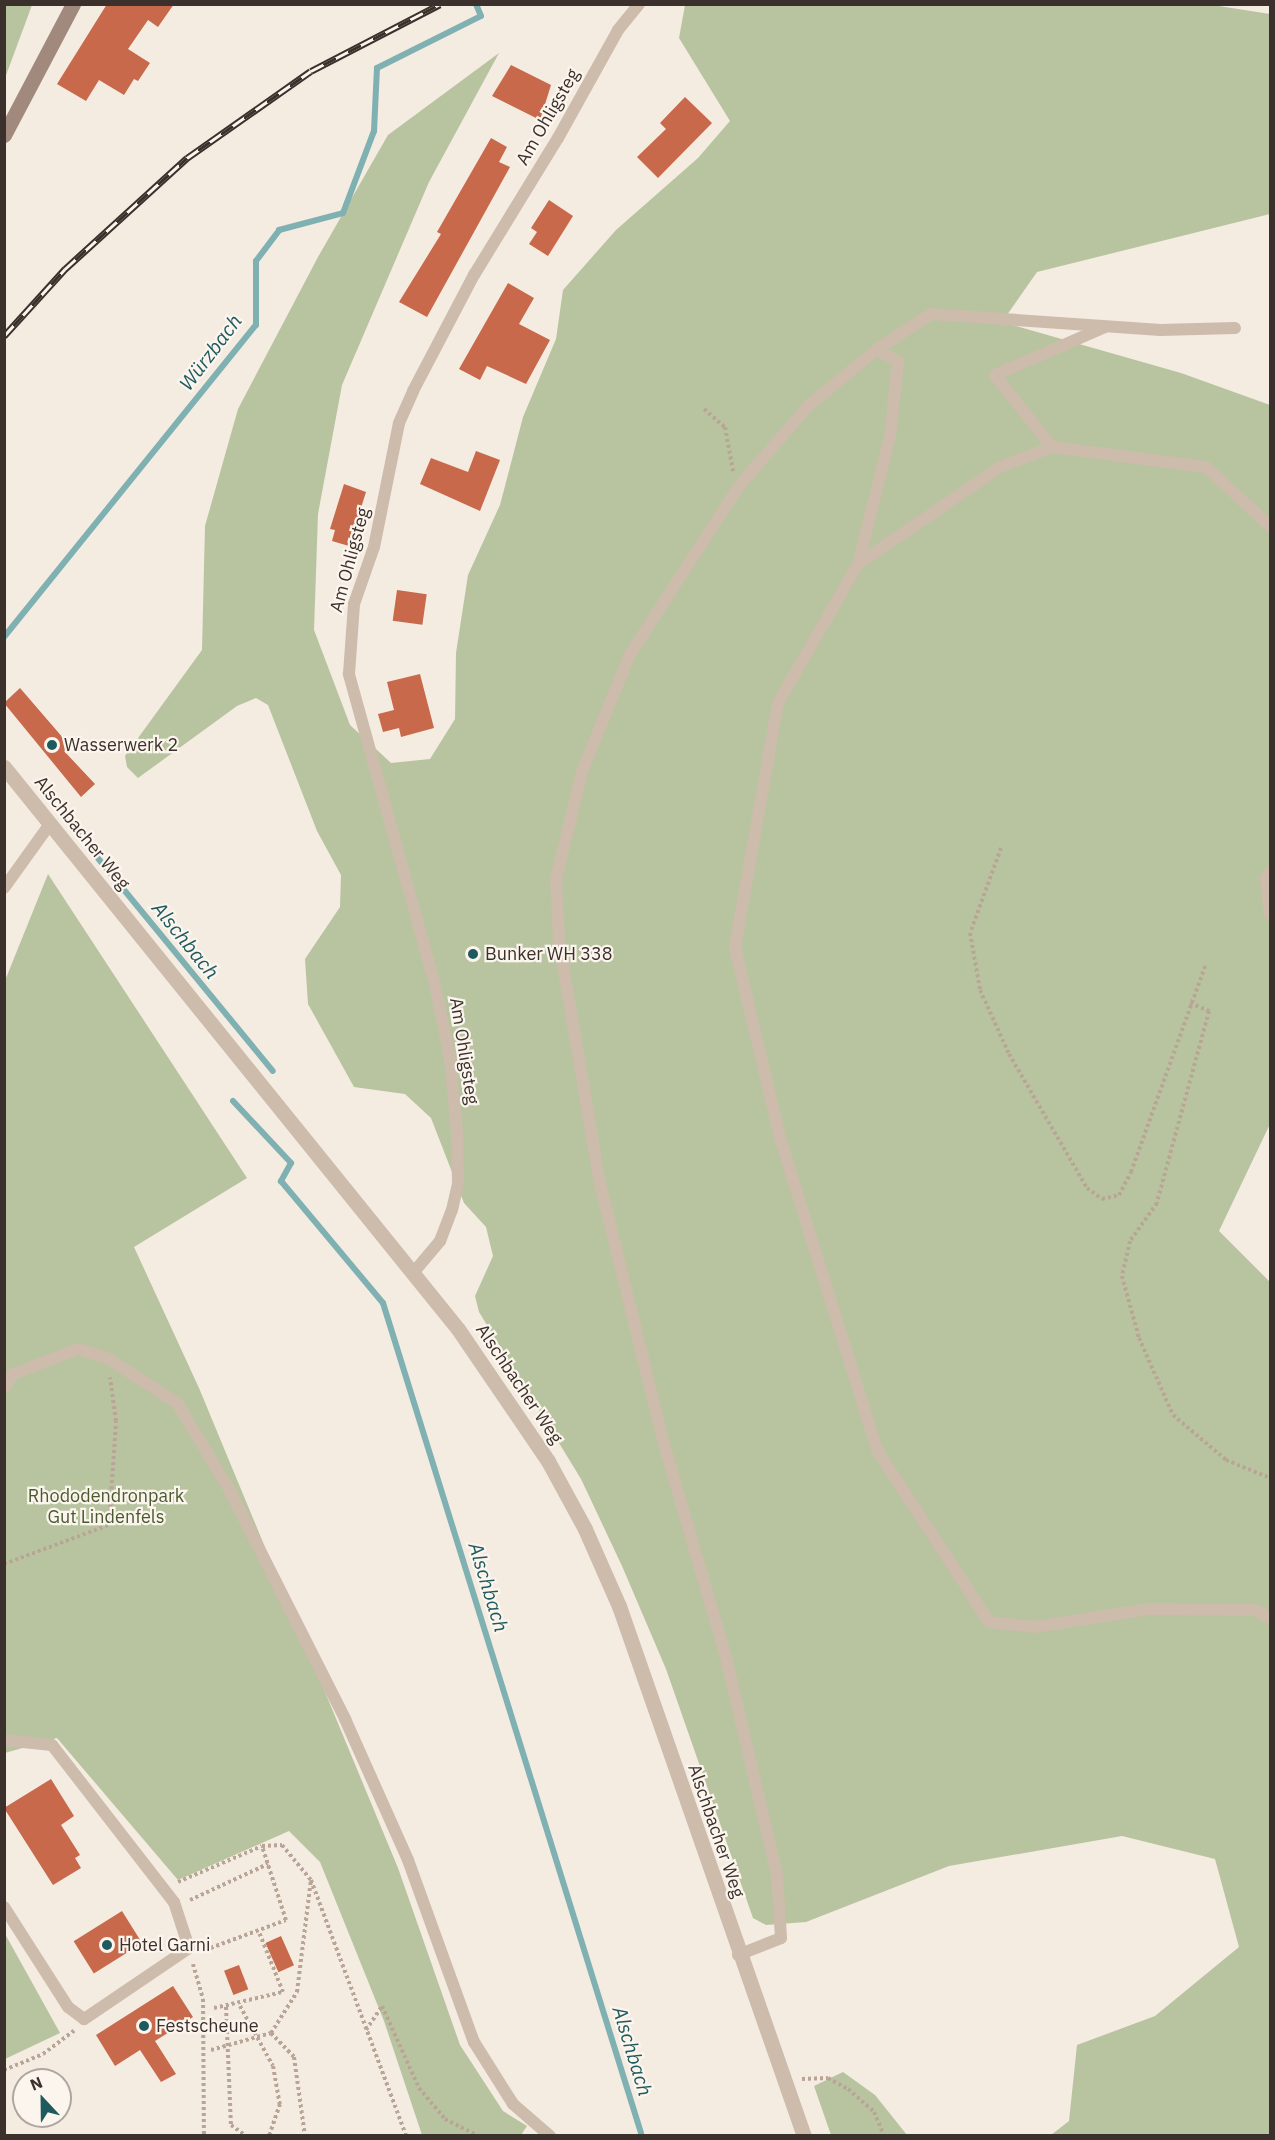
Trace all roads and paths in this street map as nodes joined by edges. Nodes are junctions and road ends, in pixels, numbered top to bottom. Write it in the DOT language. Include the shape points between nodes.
graph roads {
  1 [pos="73,4"];
  2 [pos="639,4"];
  3 [pos="4,135"];
  4 [pos="1107,326"];
  5 [pos="1235,328"];
  6 [pos="876,350"];
  7 [pos="704,409"];
  8 [pos="1052,447"];
  9 [pos="739,486"];
  10 [pos="1270,526"];
  11 [pos="858,564"];
  12 [pos="4,767"];
  13 [pos="50,824"];
  14 [pos="1001,848"];
  15 [pos="1270,872"];
  16 [pos="4,888"];
  17 [pos="1270,914"];
  18 [pos="1205,966"];
  19 [pos="1190,1003"];
  20 [pos="412,1273"];
  21 [pos="107,1359"];
  22 [pos="4,1388"];
  23 [pos="1270,1478"];
  24 [pos="4,1564"];
  25 [pos="1270,1618"];
  26 [pos="4,1740"];
  27 [pos="262,1846"];
  28 [pos="268,1864"];
  29 [pos="311,1880"];
  30 [pos="163,1888"];
  31 [pos="4,1907"];
  32 [pos="176,1907"];
  33 [pos="259,1932"];
  34 [pos="202,1951"];
  35 [pos="191,1955"];
  36 [pos="738,1955"];
  37 [pos="240,2006"];
  38 [pos="226,2007"];
  39 [pos="214,2008"];
  40 [pos="84,2019"];
  41 [pos="366,2031"];
  42 [pos="271,2033"];
  43 [pos="257,2040"];
  44 [pos="231,2046"];
  45 [pos="211,2050"];
  46 [pos="4,2070"];
  47 [pos="784,2084"];
  48 [pos="800,2134"];
  49 [pos="204,2136"];
  50 [pos="246,2136"];
  51 [pos="268,2136"];
  52 [pos="305,2136"];
  53 [pos="406,2136"];
  54 [pos="479,2136"];
  55 [pos="550,2136"];
  56 [pos="884,2136"];
  1 -- 3 [label="main road"];
  2 -- 20 [label="lane, Am Ohligsteg" via="618,30 474,275 413,391 399,423 374,547 354,604 349,674 434,981 450,1058 456,1121 458,1183 452,1210 440,1241"];
  4 -- 5 [label="lane"];
  4 -- 6 [label="lane" via="931,314"];
  4 -- 8 [label="lane" via="995,375"];
  6 -- 9 [label="lane" via="808,406"];
  6 -- 11 [label="lane" via="898,361 890,436"];
  7 -- 9 [label="path" via="725,428 728,459"];
  8 -- 10 [label="lane" via="1206,467"];
  8 -- 11 [label="lane" via="1000,467"];
  9 -- 36 [label="lane" via="629,656 582,772 556,879 559,941 600,1184 664,1444 725,1654 777,1875 781,1938"];
  11 -- 25 [label="lane" via="778,703 735,947 780,1138 877,1450 989,1622 1034,1627 1149,1609 1256,1610"];
  12 -- 13 [label="street, Alschbacher Weg"];
  13 -- 16 [label="lane"];
  13 -- 20 [label="street, Alschbacher Weg"];
  14 -- 19 [label="path" via="970,933 980,990 1009,1054 1086,1188 1102,1199 1119,1195 1131,1172"];
  15 -- 17 [label="lane" via="1266,878"];
  18 -- 19 [label="path"];
  19 -- 23 [label="path" via="1209,1011 1157,1203 1130,1241 1122,1276 1139,1338 1173,1416 1227,1460"];
  20 -- 36 [label="street, Alschbacher Weg" via="505,1394 585,1529 619,1606"];
  21 -- 22 [label="lane" via="78,1349 13,1374"];
  21 -- 24 [label="path" via="116,1421 109,1525"];
  21 -- 55 [label="lane" via="177,1403 229,1489 345,1719 394,1827 474,2042 513,2104"];
  26 -- 30 [label="lane" via="52,1745"];
  27 -- 28 [label="path"];
  27 -- 29 [label="path" via="282,1845"];
  27 -- 30 [label="path"];
  28 -- 32 [label="path"];
  28 -- 33 [label="path" via="286,1920"];
  29 -- 41 [label="path" via="349,1973"];
  29 -- 42 [label="path" via="297,1992"];
  30 -- 32 [label="lane"];
  31 -- 40 [label="lane" via="68,2007"];
  32 -- 40 [label="lane" via="189,1948"];
  33 -- 34 [label="path"];
  33 -- 37 [label="path" via="283,1992"];
  35 -- 49 [label="path" via="203,1999"];
  36 -- 47 [label="street, Alschbacher Weg"];
  37 -- 38 [label="path"];
  37 -- 43 [label="path"];
  38 -- 39 [label="path"];
  38 -- 44 [label="path"];
  40 -- 46 [label="path" via="43,2054"];
  41 -- 53 [label="path"];
  41 -- 54 [label="path" via="382,2006 419,2088 445,2119"];
  42 -- 43 [label="path"];
  42 -- 52 [label="path" via="294,2057"];
  43 -- 44 [label="path"];
  43 -- 51 [label="path" via="273,2066 280,2104"];
  44 -- 45 [label="path"];
  44 -- 50 [label="path" via="231,2125"];
  47 -- 48 [label="street, Alschbacher Weg"];
  47 -- 56 [label="path" via="828,2078 874,2112"];
}
